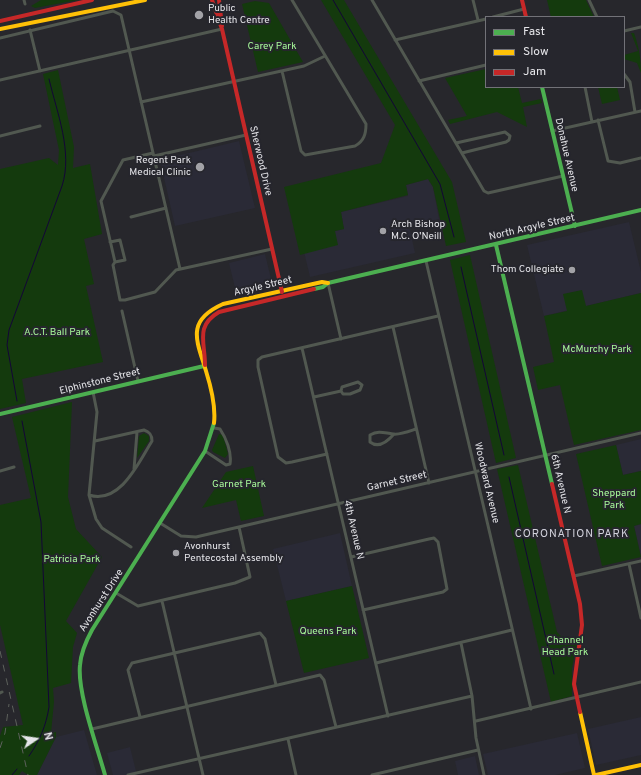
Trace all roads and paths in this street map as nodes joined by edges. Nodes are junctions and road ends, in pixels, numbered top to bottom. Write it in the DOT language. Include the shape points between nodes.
graph roads {
  1 [pos="92,0"];
  2 [pos="145,0"];
  3 [pos="212,0"];
  4 [pos="218,0"];
  5 [pos="292,0"];
  6 [pos="372,0"];
  7 [pos="473,0"];
  8 [pos="522,0"];
  9 [pos="589,0"];
  10 [pos="524,10"];
  11 [pos="497,16"];
  12 [pos="526,16"];
  13 [pos="597,16"];
  14 [pos="485,19"];
  15 [pos="478,20"];
  16 [pos="0,21"];
  17 [pos="641,27"];
  18 [pos="0,29"];
  19 [pos="222,29"];
  20 [pos="30,30"];
  21 [pos="625,31"];
  22 [pos="0,38"];
  23 [pos="395,40"];
  24 [pos="129,50"];
  25 [pos="325,56"];
  26 [pos="485,66"];
  27 [pos="40,71"];
  28 [pos="282,71"];
  29 [pos="625,75"];
  30 [pos="0,80"];
  31 [pos="419,81"];
  32 [pos="234,82"];
  33 [pos="542,88"];
  34 [pos="585,88"];
  35 [pos="141,102"];
  36 [pos="641,110"];
  37 [pos="636,112"];
  38 [pos="598,120"];
  39 [pos="592,122"];
  40 [pos="40,126"];
  41 [pos="552,131"];
  42 [pos="246,135"];
  43 [pos="0,136"];
  44 [pos="456,143"];
  45 [pos="462,153"];
  46 [pos="154,154"];
  47 [pos="641,158"];
  48 [pos="563,176"];
  49 [pos="166,208"];
  50 [pos="641,210"];
  51 [pos="131,216"];
  52 [pos="574,226"];
  53 [pos="110,242"];
  54 [pos="496,245"];
  55 [pos="272,249"];
  56 [pos="114,262"];
  57 [pos="426,262"];
  58 [pos="180,268"];
  59 [pos="328,283"];
  60 [pos="282,290"];
  61 [pos="283,296"];
  62 [pos="122,311"];
  63 [pos="204,316"];
  64 [pos="438,316"];
  65 [pos="206,322"];
  66 [pos="393,327"];
  67 [pos="340,338"];
  68 [pos="302,348"];
  69 [pos="204,366"];
  70 [pos="138,381"];
  71 [pos="341,391"];
  72 [pos="93,392"];
  73 [pos="314,397"];
  74 [pos="0,414"];
  75 [pos="214,428"];
  76 [pos="416,429"];
  77 [pos="137,432"];
  78 [pos="641,433"];
  79 [pos="394,434"];
  80 [pos="95,441"];
  81 [pos="205,452"];
  82 [pos="327,454"];
  83 [pos="545,456"];
  84 [pos="14,467"];
  85 [pos="0,470"];
  86 [pos="133,471"];
  87 [pos="475,472"];
  88 [pos="429,483"];
  89 [pos="89,495"];
  90 [pos="339,504"];
  91 [pos="160,523"];
  92 [pos="239,527"];
  93 [pos="131,547"];
  94 [pos="351,557"];
  95 [pos="641,561"];
  96 [pos="629,564"];
  97 [pos="574,576"];
  98 [pos="116,593"];
  99 [pos="162,601"];
  100 [pos="363,610"];
  101 [pos="641,618"];
  102 [pos="512,630"];
  103 [pos="460,643"];
  104 [pos="174,652"];
  105 [pos="376,663"];
  106 [pos="641,682"];
  107 [pos="276,685"];
  108 [pos="472,696"];
  109 [pos="576,698"];
  110 [pos="187,705"];
  111 [pos="531,709"];
  112 [pos="388,716"];
  113 [pos="140,717"];
  114 [pos="476,721"];
  115 [pos="336,727"];
  116 [pos="92,729"];
  117 [pos="288,739"];
  118 [pos="478,750"];
  119 [pos="199,758"];
  120 [pos="641,765"];
  121 [pos="389,773"];
  122 [pos="105,775"];
  123 [pos="128,775"];
  124 [pos="203,775"];
  125 [pos="296,775"];
  126 [pos="372,775"];
  127 [pos="484,775"];
  128 [pos="595,775"];
  1 -- 16 [label="street"];
  2 -- 18 [label="street"];
  3 -- 19 [label="street, Sherwood Drive"];
  4 -- 19 [label="street, Sherwood Drive"];
  5 -- 25 [label="street"];
  6 -- 23 [label="street"];
  7 -- 15 [label="street"];
  8 -- 10 [label="street"];
  9 -- 13 [label="street"];
  10 -- 11 [label="street"];
  10 -- 12 [label="street"];
  14 -- 15 [label="street"];
  15 -- 23 [label="street"];
  17 -- 21 [label="street"];
  19 -- 24 [label="street"];
  19 -- 32 [label="street, Sherwood Drive"];
  20 -- 22 [label="street"];
  20 -- 24 [label="street" via="113,11 121,14"];
  20 -- 27 [label="street"];
  23 -- 31 [label="street"];
  24 -- 27 [label="street"];
  24 -- 35 [label="street"];
  25 -- 28 [label="street" via="308,65"];
  25 -- 28 [label="street" via="366,124 365,137 355,146 309,156 301,151"];
  26 -- 31 [label="street"];
  27 -- 30 [label="street"];
  28 -- 32 [label="street"];
  29 -- 37 [label="street" via="630,82"];
  31 -- 44 [label="street"];
  32 -- 35 [label="street"];
  32 -- 42 [label="street, Sherwood Drive"];
  33 -- 41 [label="street, Donahue Avenue"];
  34 -- 39 [label="street"];
  35 -- 46 [label="street"];
  36 -- 37 [label="street"];
  37 -- 38 [label="street"];
  38 -- 39 [label="street"];
  38 -- 47 [label="street" via="608,161 620,163"];
  39 -- 41 [label="street"];
  40 -- 43 [label="street"];
  41 -- 48 [label="street, Donahue Avenue"];
  42 -- 46 [label="street"];
  42 -- 55 [label="street, Sherwood Drive"];
  44 -- 45 [label="street"];
  44 -- 45 [label="street" via="505,132 510,136 506,142"];
  45 -- 48 [label="street" via="480,185 488,193"];
  46 -- 49 [label="street"];
  46 -- 53 [label="street" via="123,160 101,201"];
  48 -- 52 [label="street, Donahue Avenue"];
  49 -- 51 [label="street"];
  49 -- 58 [label="street"];
  50 -- 52 [label="street, North Argyle Street"];
  52 -- 54 [label="street, North Argyle Street"];
  53 -- 56 [label="street"];
  53 -- 56 [label="street" via="120,240 125,260"];
  54 -- 57 [label="street, North Argyle Street"];
  54 -- 83 [label="street, 6th Avenue N"];
  55 -- 58 [label="street"];
  55 -- 60 [label="street, Sherwood Drive"];
  56 -- 58 [label="street" via="120,300 155,292 172,272"];
  57 -- 59 [label="street, Argyle Street"];
  57 -- 64 [label="street, Woodward Avenue"];
  59 -- 60 [label="street, Argyle Street"];
  59 -- 61 [label="street, Argyle Street" via="323,287"];
  59 -- 67 [label="street"];
  60 -- 61 [label="street, Sherwood Drive"];
  60 -- 63 [label="street, Argyle Street" via="215,307"];
  61 -- 65 [label="street, Argyle Street" via="220,312"];
  62 -- 70 [label="street"];
  63 -- 69 [label="street, Avonhurst Drive" via="200,320 196,336"];
  64 -- 66 [label="street"];
  64 -- 87 [label="street, Woodward Avenue"];
  65 -- 69 [label="street, Avonhurst Drive" via="202,334 206,356"];
  66 -- 67 [label="street"];
  66 -- 76 [label="street"];
  67 -- 68 [label="street"];
  68 -- 73 [label="street, 4th Avenue N"];
  68 -- 82 [label="street" via="258,360 278,457 286,463"];
  69 -- 70 [label="street, Elphinstone Street"];
  69 -- 75 [label="street, Avonhurst Drive" via="214,406"];
  70 -- 72 [label="street, Elphinstone Street"];
  71 -- 71 [label="street" via="343,394 353,393 360,390 362,385 358,382 350,383 342,387"];
  71 -- 73 [label="street"];
  72 -- 74 [label="street, Elphinstone Street"];
  72 -- 80 [label="street" via="97,412"];
  73 -- 82 [label="street, 4th Avenue N"];
  75 -- 81 [label="street, Avonhurst Drive"];
  75 -- 81 [label="street" via="220,429 226,437 230,464 226,465"];
  76 -- 79 [label="street"];
  76 -- 88 [label="street"];
  77 -- 80 [label="street"];
  77 -- 86 [label="street"];
  77 -- 86 [label="street" via="149,432 152,441"];
  78 -- 83 [label="street, Garnet Street"];
  79 -- 79 [label="street" via="374,433 370,435 370,442 376,445 383,443"];
  80 -- 89 [label="street"];
  81 -- 91 [label="street, Avonhurst Drive"];
  82 -- 90 [label="street, 4th Avenue N"];
  83 -- 87 [label="street, Garnet Street"];
  83 -- 97 [label="street, 6th Avenue N"];
  84 -- 85 [label="street"];
  86 -- 89 [label="street" via="125,484 112,492 95,497"];
  87 -- 88 [label="street, Garnet Street"];
  87 -- 102 [label="street, Woodward Avenue"];
  88 -- 90 [label="street, Garnet Street"];
  89 -- 93 [label="street" via="96,519 102,528"];
  90 -- 92 [label="street, Garnet Street"];
  90 -- 94 [label="street, 4th Avenue N"];
  91 -- 92 [label="street, Garnet Street" via="189,538"];
  91 -- 98 [label="street, Avonhurst Drive"];
  92 -- 99 [label="street" via="250,577"];
  94 -- 100 [label="street, 4th Avenue N"];
  94 -- 100 [label="street" via="434,538 438,542 447,589"];
  95 -- 96 [label="street"];
  96 -- 97 [label="street"];
  96 -- 101 [label="street"];
  97 -- 109 [label="street, 6th Avenue N" via="582,624 574,672"];
  98 -- 99 [label="street" via="138,606"];
  98 -- 116 [label="street, Avonhurst Drive" via="84,645 80,660 79,674"];
  99 -- 104 [label="street"];
  100 -- 105 [label="street, 4th Avenue N"];
  102 -- 103 [label="street"];
  102 -- 111 [label="street, Woodward Avenue"];
  103 -- 105 [label="street"];
  103 -- 108 [label="street"];
  104 -- 107 [label="street" via="260,633 265,639"];
  104 -- 110 [label="street"];
  104 -- 113 [label="street" via="132,663 128,670"];
  105 -- 112 [label="street, 4th Avenue N"];
  106 -- 109 [label="street"];
  107 -- 110 [label="street"];
  107 -- 115 [label="street" via="320,675 324,680"];
  108 -- 112 [label="street"];
  108 -- 114 [label="street"];
  109 -- 111 [label="street"];
  109 -- 128 [label="street, 6th Avenue N"];
  110 -- 113 [label="street"];
  110 -- 119 [label="street"];
  111 -- 114 [label="street"];
  112 -- 115 [label="street"];
  113 -- 116 [label="street"];
  114 -- 118 [label="street"];
  115 -- 117 [label="street"];
  116 -- 122 [label="street, Avonhurst Drive"];
  117 -- 119 [label="street"];
  117 -- 125 [label="street"];
  118 -- 121 [label="street"];
  118 -- 127 [label="street"];
  119 -- 123 [label="street"];
  119 -- 124 [label="street"];
  120 -- 128 [label="street"];
  121 -- 126 [label="street"];
}
